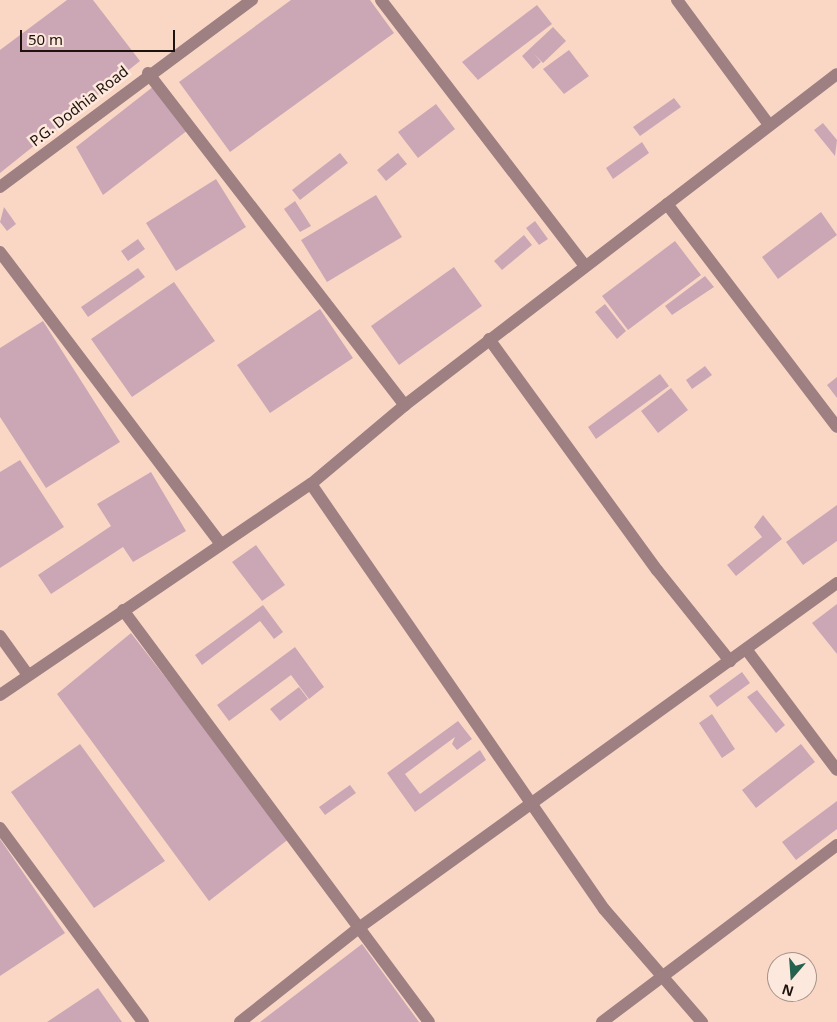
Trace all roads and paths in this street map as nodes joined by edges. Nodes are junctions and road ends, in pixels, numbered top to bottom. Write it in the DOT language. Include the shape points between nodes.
graph roads {
  1 [pos="252,0"];
  2 [pos="381,0"];
  3 [pos="677,0"];
  4 [pos="148,73"];
  5 [pos="837,74"];
  6 [pos="769,125"];
  7 [pos="0,187"];
  8 [pos="667,204"];
  9 [pos="0,252"];
  10 [pos="584,266"];
  11 [pos="489,339"];
  12 [pos="405,405"];
  13 [pos="837,427"];
  14 [pos="311,484"];
  15 [pos="220,543"];
  16 [pos="837,583"];
  17 [pos="123,610"];
  18 [pos="0,636"];
  19 [pos="746,649"];
  20 [pos="730,661"];
  21 [pos="28,675"];
  22 [pos="0,695"];
  23 [pos="837,770"];
  24 [pos="535,804"];
  25 [pos="0,828"];
  26 [pos="837,846"];
  27 [pos="360,927"];
  28 [pos="664,979"];
  29 [pos="143,1022"];
  30 [pos="240,1022"];
  31 [pos="429,1022"];
  32 [pos="602,1022"];
  33 [pos="702,1022"];
  1 -- 4 [label="street, P.G. Dodhia Road"];
  2 -- 10 [label="street"];
  3 -- 6 [label="street"];
  4 -- 7 [label="street, P.G. Dodhia Road"];
  4 -- 12 [label="street"];
  5 -- 6 [label="street"];
  6 -- 8 [label="street"];
  8 -- 10 [label="street"];
  8 -- 13 [label="street"];
  9 -- 15 [label="street"];
  10 -- 11 [label="street"];
  11 -- 12 [label="street"];
  11 -- 20 [label="street" via="657,570"];
  12 -- 14 [label="street"];
  14 -- 15 [label="street"];
  14 -- 24 [label="street"];
  15 -- 17 [label="street"];
  16 -- 19 [label="street"];
  17 -- 21 [label="street"];
  17 -- 27 [label="street"];
  18 -- 21 [label="street"];
  19 -- 20 [label="street"];
  19 -- 23 [label="street"];
  20 -- 24 [label="street"];
  21 -- 22 [label="street"];
  24 -- 27 [label="street"];
  24 -- 28 [label="street" via="604,909"];
  25 -- 29 [label="street"];
  26 -- 28 [label="street"];
  27 -- 30 [label="street"];
  27 -- 31 [label="street"];
  28 -- 32 [label="street"];
  28 -- 33 [label="street"];
}
